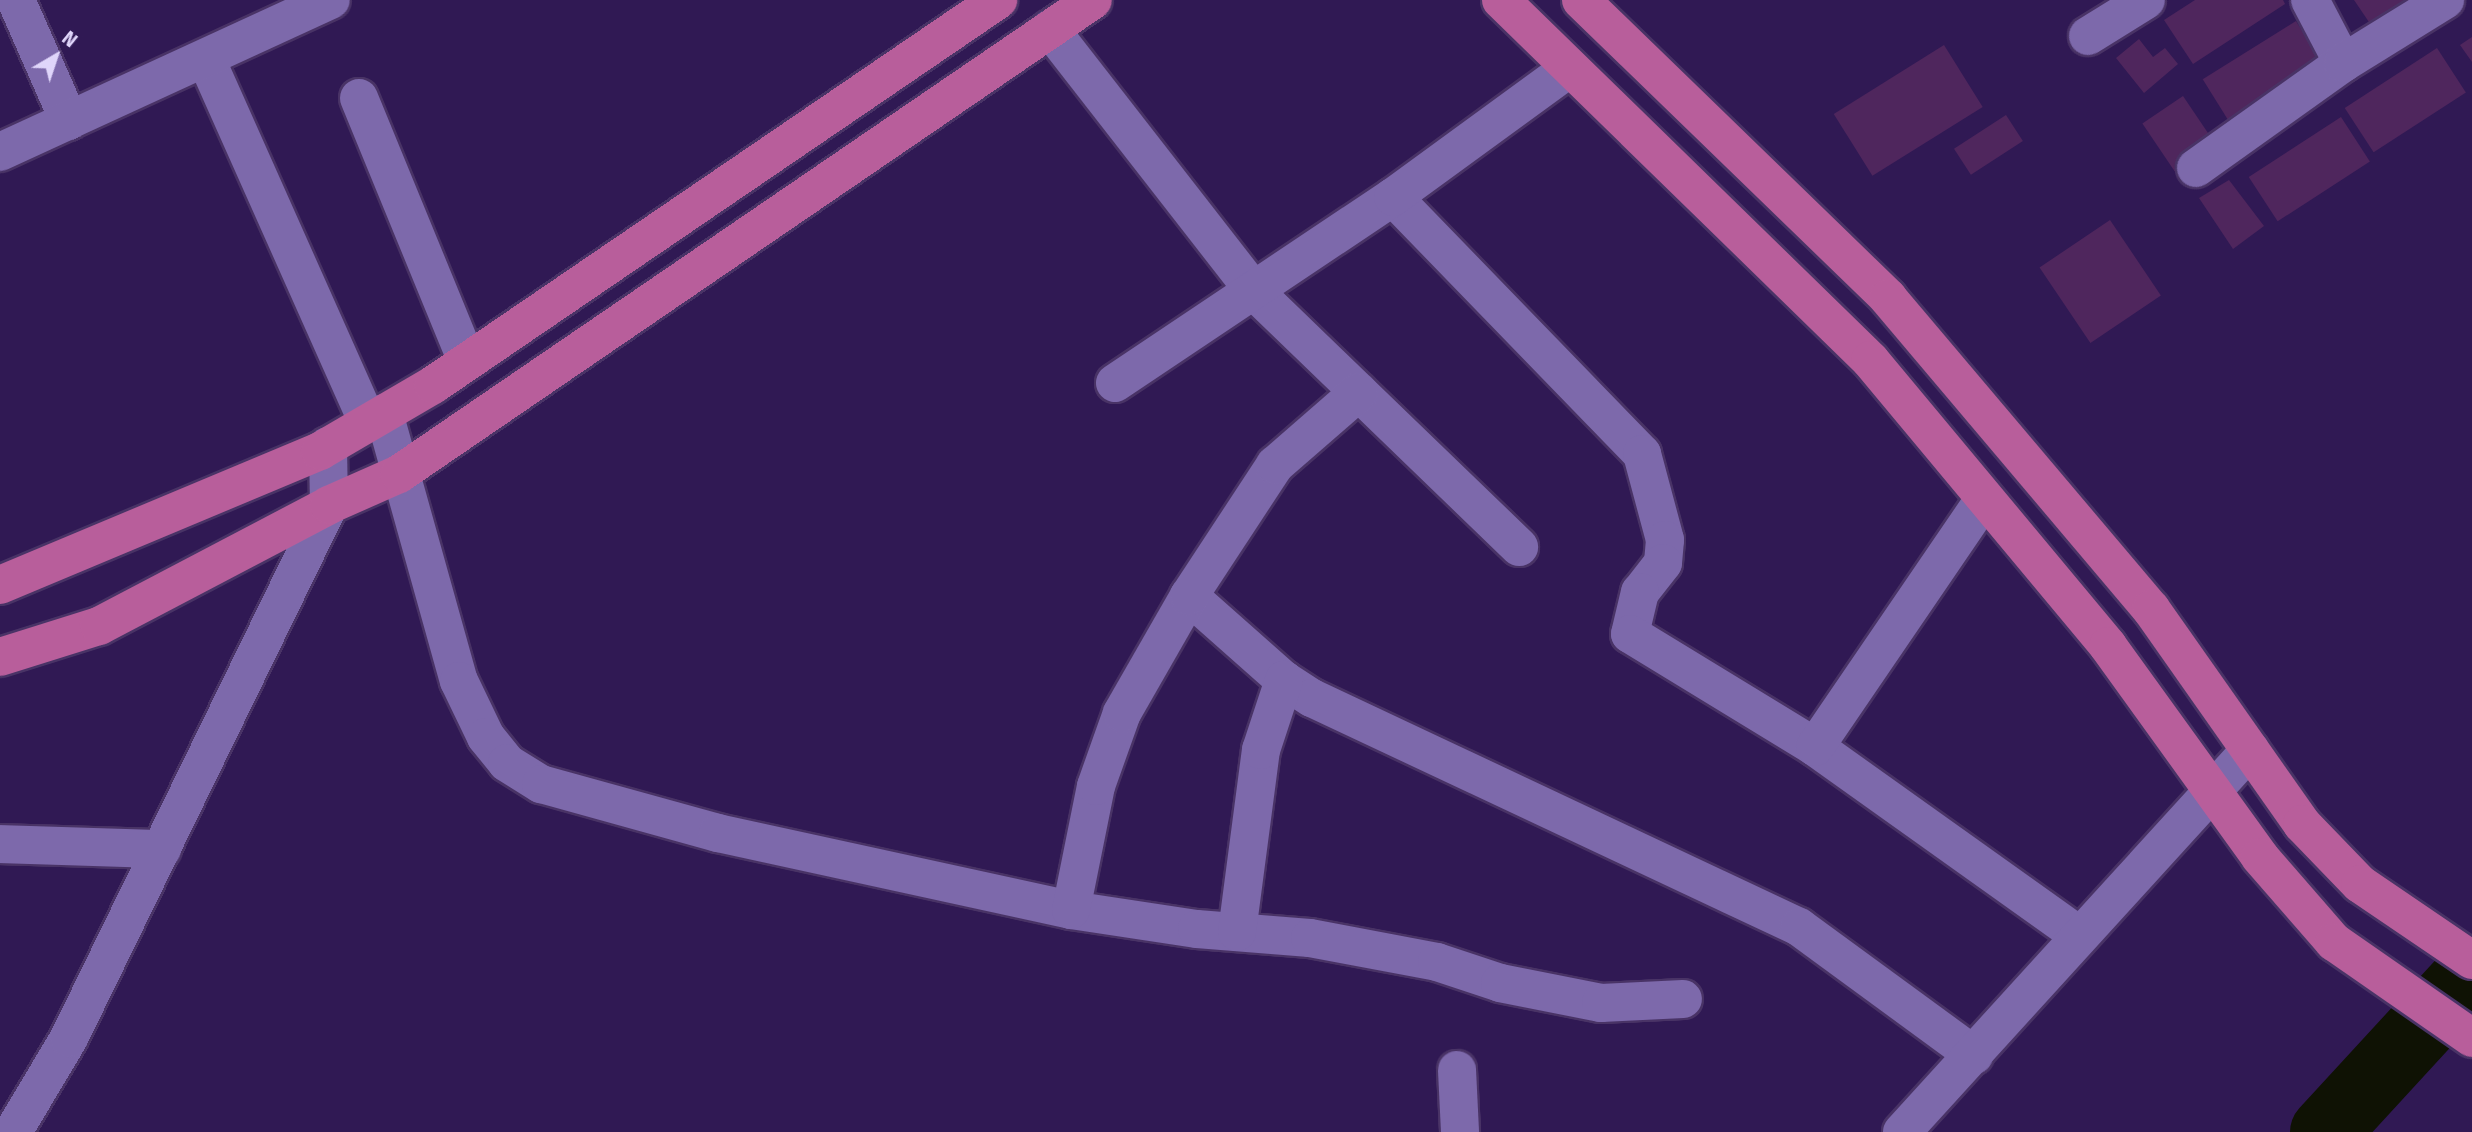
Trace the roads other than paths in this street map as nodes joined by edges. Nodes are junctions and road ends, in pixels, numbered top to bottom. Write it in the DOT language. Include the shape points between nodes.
graph roads {
  1 [pos="16,0"];
  2 [pos="331,0"];
  3 [pos="998,0"];
  4 [pos="1093,0"];
  5 [pos="1501,0"];
  6 [pos="1581,0"];
  7 [pos="2146,0"];
  8 [pos="2310,0"];
  9 [pos="2445,0"];
  10 [pos="1050,29"];
  11 [pos="2088,36"];
  12 [pos="206,60"];
  13 [pos="2343,63"];
  14 [pos="1570,68"];
  15 [pos="359,98"];
  16 [pos="69,121"];
  17 [pos="0,152"];
  18 [pos="2196,168"];
  19 [pos="1393,197"];
  20 [pos="1254,290"];
  21 [pos="467,361"];
  22 [pos="1115,383"];
  23 [pos="1359,392"];
  24 [pos="376,418"];
  25 [pos="328,446"];
  26 [pos="399,474"];
  27 [pos="1985,498"];
  28 [pos="329,505"];
  29 [pos="1519,547"];
  30 [pos="0,585"];
  31 [pos="1189,596"];
  32 [pos="0,657"];
  33 [pos="1284,680"];
  34 [pos="1815,747"];
  35 [pos="2250,750"];
  36 [pos="2212,793"];
  37 [pos="162,849"];
  38 [pos="7,850"];
  39 [pos="1071,910"];
  40 [pos="1237,932"];
  41 [pos="2080,936"];
  42 [pos="2472,960"];
  43 [pos="1683,999"];
  44 [pos="2472,1038"];
  45 [pos="1974,1055"];
  46 [pos="1457,1070"];
  47 [pos="13,1132"];
  48 [pos="1460,1132"];
  49 [pos="1902,1132"];
  1 -- 16 [label="street"];
  2 -- 12 [label="street"];
  3 -- 21 [label="main road"];
  4 -- 10 [label="main road"];
  5 -- 14 [label="main road"];
  6 -- 35 [label="main road" via="1888,298 2151,609"];
  7 -- 11 [label="street"];
  8 -- 13 [label="street"];
  9 -- 13 [label="street"];
  10 -- 20 [label="street"];
  10 -- 26 [label="main road"];
  12 -- 16 [label="street"];
  12 -- 24 [label="street"];
  13 -- 18 [label="street"];
  14 -- 19 [label="street"];
  14 -- 27 [label="main road" via="1870,360"];
  15 -- 21 [label="street"];
  16 -- 17 [label="street"];
  19 -- 20 [label="street"];
  19 -- 34 [label="street" via="1642,454 1665,540 1663,563 1640,592 1630,634"];
  20 -- 22 [label="street"];
  20 -- 23 [label="street"];
  21 -- 24 [label="main road"];
  23 -- 29 [label="street"];
  23 -- 31 [label="street" via="1275,465"];
  24 -- 25 [label="main road"];
  24 -- 26 [label="street"];
  25 -- 28 [label="street"];
  25 -- 30 [label="main road"];
  26 -- 28 [label="main road"];
  26 -- 39 [label="street" via="459,681 486,737 507,763 541,784 718,833"];
  27 -- 34 [label="street"];
  27 -- 36 [label="main road" via="2108,646"];
  28 -- 32 [label="main road" via="99,626"];
  28 -- 37 [label="street"];
  31 -- 33 [label="street"];
  31 -- 39 [label="street" via="1122,713 1109,748"];
  33 -- 40 [label="street" via="1261,750"];
  33 -- 45 [label="street" via="1340,711 1799,927"];
  34 -- 41 [label="street"];
  35 -- 36 [label="street"];
  35 -- 42 [label="main road" via="2302,824 2360,884"];
  36 -- 41 [label="street"];
  36 -- 44 [label="main road" via="2334,942"];
  37 -- 38 [label="street"];
  37 -- 47 [label="street" via="69,1038"];
  39 -- 40 [label="street"];
  40 -- 43 [label="street" via="1310,938 1437,962 1500,983 1601,1003"];
  41 -- 45 [label="street"];
  45 -- 49 [label="street"];
  46 -- 48 [label="street"];
}
